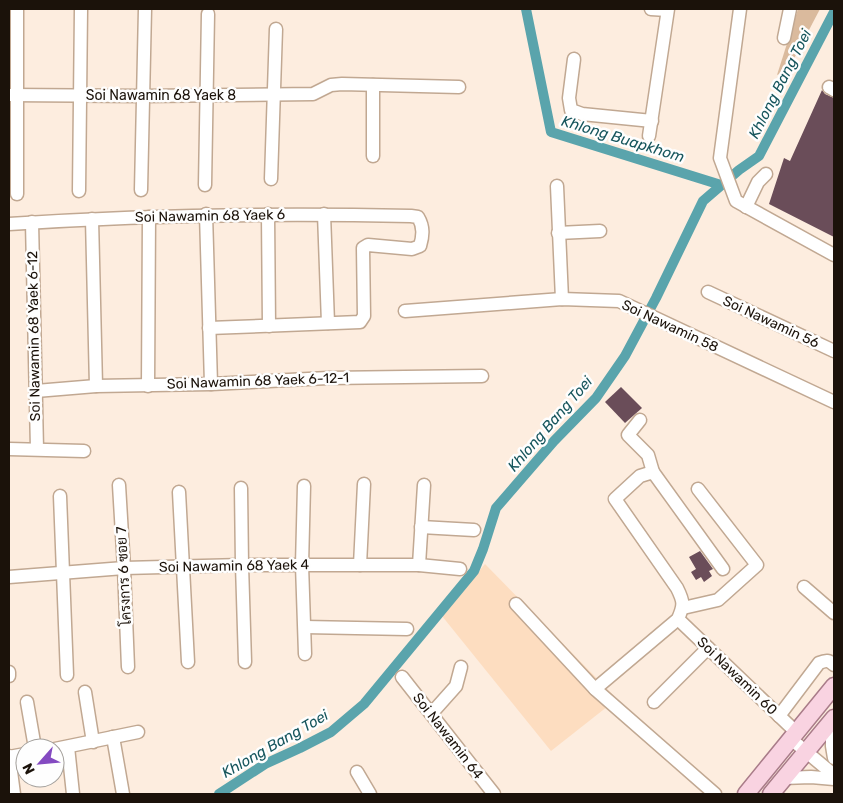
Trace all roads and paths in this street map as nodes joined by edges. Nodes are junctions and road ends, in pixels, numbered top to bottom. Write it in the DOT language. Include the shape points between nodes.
graph roads {
  1 [pos="18,9"];
  2 [pos="81,9"];
  3 [pos="145,9"];
  4 [pos="651,9"];
  5 [pos="740,9"];
  6 [pos="790,9"];
  7 [pos="667,10"];
  8 [pos="208,14"];
  9 [pos="276,28"];
  10 [pos="784,38"];
  11 [pos="574,59"];
  12 [pos="373,85"];
  13 [pos="459,87"];
  14 [pos="274,94"];
  15 [pos="13,95"];
  16 [pos="80,95"];
  17 [pos="207,95"];
  18 [pos="143,96"];
  19 [pos="652,121"];
  20 [pos="650,136"];
  21 [pos="373,156"];
  22 [pos="766,174"];
  23 [pos="271,179"];
  24 [pos="204,185"];
  25 [pos="557,186"];
  26 [pos="141,190"];
  27 [pos="79,191"];
  28 [pos="18,194"];
  29 [pos="741,204"];
  30 [pos="206,214"];
  31 [pos="268,214"];
  32 [pos="324,214"];
  33 [pos="149,217"];
  34 [pos="92,219"];
  35 [pos="32,222"];
  36 [pos="9,224"];
  37 [pos="600,231"];
  38 [pos="558,233"];
  39 [pos="834,254"];
  40 [pos="708,292"];
  41 [pos="562,299"];
  42 [pos="405,311"];
  43 [pos="328,323"];
  44 [pos="269,326"];
  45 [pos="209,328"];
  46 [pos="834,351"];
  47 [pos="482,376"];
  48 [pos="211,384"];
  49 [pos="96,386"];
  50 [pos="148,386"];
  51 [pos="36,391"];
  52 [pos="834,402"];
  53 [pos="640,420"];
  54 [pos="9,449"];
  55 [pos="36,450"];
  56 [pos="84,451"];
  57 [pos="653,472"];
  58 [pos="364,484"];
  59 [pos="424,485"];
  60 [pos="119,486"];
  61 [pos="304,486"];
  62 [pos="242,488"];
  63 [pos="698,489"];
  64 [pos="179,492"];
  65 [pos="60,496"];
  66 [pos="421,527"];
  67 [pos="474,530"];
  68 [pos="242,565"];
  69 [pos="302,565"];
  70 [pos="360,565"];
  71 [pos="419,565"];
  72 [pos="183,567"];
  73 [pos="124,568"];
  74 [pos="723,569"];
  75 [pos="460,570"];
  76 [pos="63,573"];
  77 [pos="9,577"];
  78 [pos="804,587"];
  79 [pos="516,604"];
  80 [pos="834,613"];
  81 [pos="680,614"];
  82 [pos="305,627"];
  83 [pos="406,629"];
  84 [pos="708,648"];
  85 [pos="305,654"];
  86 [pos="188,662"];
  87 [pos="245,662"];
  88 [pos="834,665"];
  89 [pos="128,667"];
  90 [pos="461,667"];
  91 [pos="67,675"];
  92 [pos="402,677"];
  93 [pos="834,686"];
  94 [pos="595,689"];
  95 [pos="85,692"];
  96 [pos="27,702"];
  97 [pos="654,702"];
  98 [pos="431,714"];
  99 [pos="779,716"];
  100 [pos="833,719"];
  101 [pos="138,732"];
  102 [pos="794,736"];
  103 [pos="113,737"];
  104 [pos="33,738"];
  105 [pos="93,742"];
  106 [pos="65,747"];
  107 [pos="68,747"];
  108 [pos="806,752"];
  109 [pos="9,756"];
  110 [pos="834,758"];
  111 [pos="357,772"];
  112 [pos="834,775"];
  113 [pos="784,778"];
  114 [pos="834,779"];
  115 [pos="14,794"];
  116 [pos="73,794"];
  117 [pos="123,794"];
  118 [pos="370,794"];
  119 [pos="494,794"];
  120 [pos="715,794"];
  121 [pos="746,794"];
  122 [pos="771,794"];
  1 -- 15 [label="street"];
  2 -- 16 [label="street"];
  3 -- 18 [label="street"];
  4 -- 7 [label="street"];
  5 -- 29 [label="street" via="720,158"];
  6 -- 10 [label="street"];
  7 -- 19 [label="street"];
  8 -- 17 [label="street"];
  9 -- 14 [label="street"];
  11 -- 19 [label="street" via="569,98 571,110"];
  12 -- 13 [label="street"];
  12 -- 14 [label="street, Soi Nawamin 68 Yaek 8" via="337,84 313,94"];
  12 -- 21 [label="street"];
  14 -- 17 [label="street, Soi Nawamin 68 Yaek 8"];
  14 -- 23 [label="street"];
  15 -- 16 [label="street, Soi Nawamin 68 Yaek 8"];
  15 -- 28 [label="street"];
  16 -- 18 [label="street, Soi Nawamin 68 Yaek 8"];
  16 -- 27 [label="street"];
  17 -- 18 [label="street, Soi Nawamin 68 Yaek 8"];
  17 -- 24 [label="street"];
  18 -- 26 [label="street"];
  19 -- 20 [label="street"];
  22 -- 29 [label="street"];
  25 -- 38 [label="street"];
  29 -- 39 [label="street"];
  30 -- 31 [label="street, Soi Nawamin 68 Yaek 6"];
  30 -- 33 [label="street, Soi Nawamin 68 Yaek 6"];
  30 -- 45 [label="street"];
  31 -- 32 [label="street, Soi Nawamin 68 Yaek 6"];
  31 -- 44 [label="street"];
  32 -- 43 [label="street"];
  32 -- 43 [label="street, Soi Nawamin 68 Yaek 6" via="418,217 423,238 420,246 412,249 368,245 363,248 364,316 360,322"];
  33 -- 34 [label="street, Soi Nawamin 68 Yaek 6"];
  33 -- 50 [label="street"];
  34 -- 35 [label="street, Soi Nawamin 68 Yaek 6"];
  34 -- 49 [label="street"];
  35 -- 36 [label="street, Soi Nawamin 68 Yaek 6"];
  35 -- 51 [label="street, Soi Nawamin 68 Yaek 6-12"];
  37 -- 38 [label="street"];
  38 -- 41 [label="street"];
  40 -- 46 [label="street, Soi Nawamin 56"];
  41 -- 42 [label="street, Soi Nawamin 58"];
  41 -- 52 [label="street, Soi Nawamin 58" via="619,301"];
  43 -- 44 [label="street"];
  44 -- 45 [label="street"];
  45 -- 48 [label="street"];
  47 -- 48 [label="street, Soi Nawamin 68 Yaek 6-12-1" via="328,378"];
  48 -- 50 [label="street, Soi Nawamin 68 Yaek 6-12-1"];
  49 -- 50 [label="street, Soi Nawamin 68 Yaek 6-12-1"];
  49 -- 51 [label="street, Soi Nawamin 68 Yaek 6-12-1"];
  51 -- 55 [label="street, Soi Nawamin 68 Yaek 6-12"];
  53 -- 57 [label="street" via="628,435 648,455"];
  54 -- 55 [label="street"];
  55 -- 56 [label="street"];
  57 -- 74 [label="street"];
  57 -- 81 [label="street" via="640,476 615,499 677,588 683,599"];
  58 -- 70 [label="street"];
  59 -- 66 [label="street"];
  60 -- 73 [label="street, โครงการ 6 ซอย 7"];
  61 -- 69 [label="street"];
  62 -- 68 [label="street"];
  63 -- 81 [label="street" via="757,565 718,600"];
  64 -- 72 [label="street"];
  65 -- 76 [label="street"];
  66 -- 67 [label="street"];
  66 -- 71 [label="street"];
  68 -- 69 [label="street, Soi Nawamin 68 Yaek 4"];
  68 -- 72 [label="street, Soi Nawamin 68 Yaek 4"];
  68 -- 87 [label="street"];
  69 -- 70 [label="street, Soi Nawamin 68 Yaek 4"];
  69 -- 82 [label="street"];
  70 -- 71 [label="street, Soi Nawamin 68 Yaek 4"];
  71 -- 75 [label="street, Soi Nawamin 68 Yaek 4"];
  72 -- 73 [label="street, Soi Nawamin 68 Yaek 4"];
  72 -- 86 [label="street"];
  73 -- 76 [label="street, Soi Nawamin 68 Yaek 4"];
  73 -- 89 [label="street, โครงการ 6 ซอย 7"];
  76 -- 77 [label="street, Soi Nawamin 68 Yaek 4"];
  76 -- 91 [label="street"];
  78 -- 80 [label="street"];
  79 -- 94 [label="street"];
  81 -- 84 [label="street, Soi Nawamin 60"];
  81 -- 94 [label="street"];
  82 -- 83 [label="street"];
  82 -- 85 [label="street"];
  84 -- 97 [label="street"];
  84 -- 99 [label="street, Soi Nawamin 60"];
  88 -- 99 [label="street" via="825,660 819,663"];
  90 -- 98 [label="street" via="456,686"];
  92 -- 98 [label="street, Soi Nawamin 64"];
  93 -- 102 [label="main road"];
  94 -- 120 [label="street"];
  95 -- 105 [label="street"];
  96 -- 104 [label="street"];
  98 -- 119 [label="street, Soi Nawamin 64"];
  99 -- 102 [label="street, Soi Nawamin 60"];
  100 -- 108 [label="main road"];
  100 -- 110 [label="street"];
  101 -- 103 [label="street"];
  102 -- 108 [label="street, Soi Nawamin 60"];
  102 -- 121 [label="main road"];
  103 -- 105 [label="street"];
  103 -- 117 [label="street"];
  105 -- 107 [label="street"];
  106 -- 107 [label="street"];
  107 -- 116 [label="street"];
  108 -- 112 [label="street, Soi Nawamin 60"];
  108 -- 113 [label="main road"];
  109 -- 115 [label="street"];
  111 -- 118 [label="street"];
  113 -- 114 [label="street"];
  113 -- 122 [label="main road"];
}
